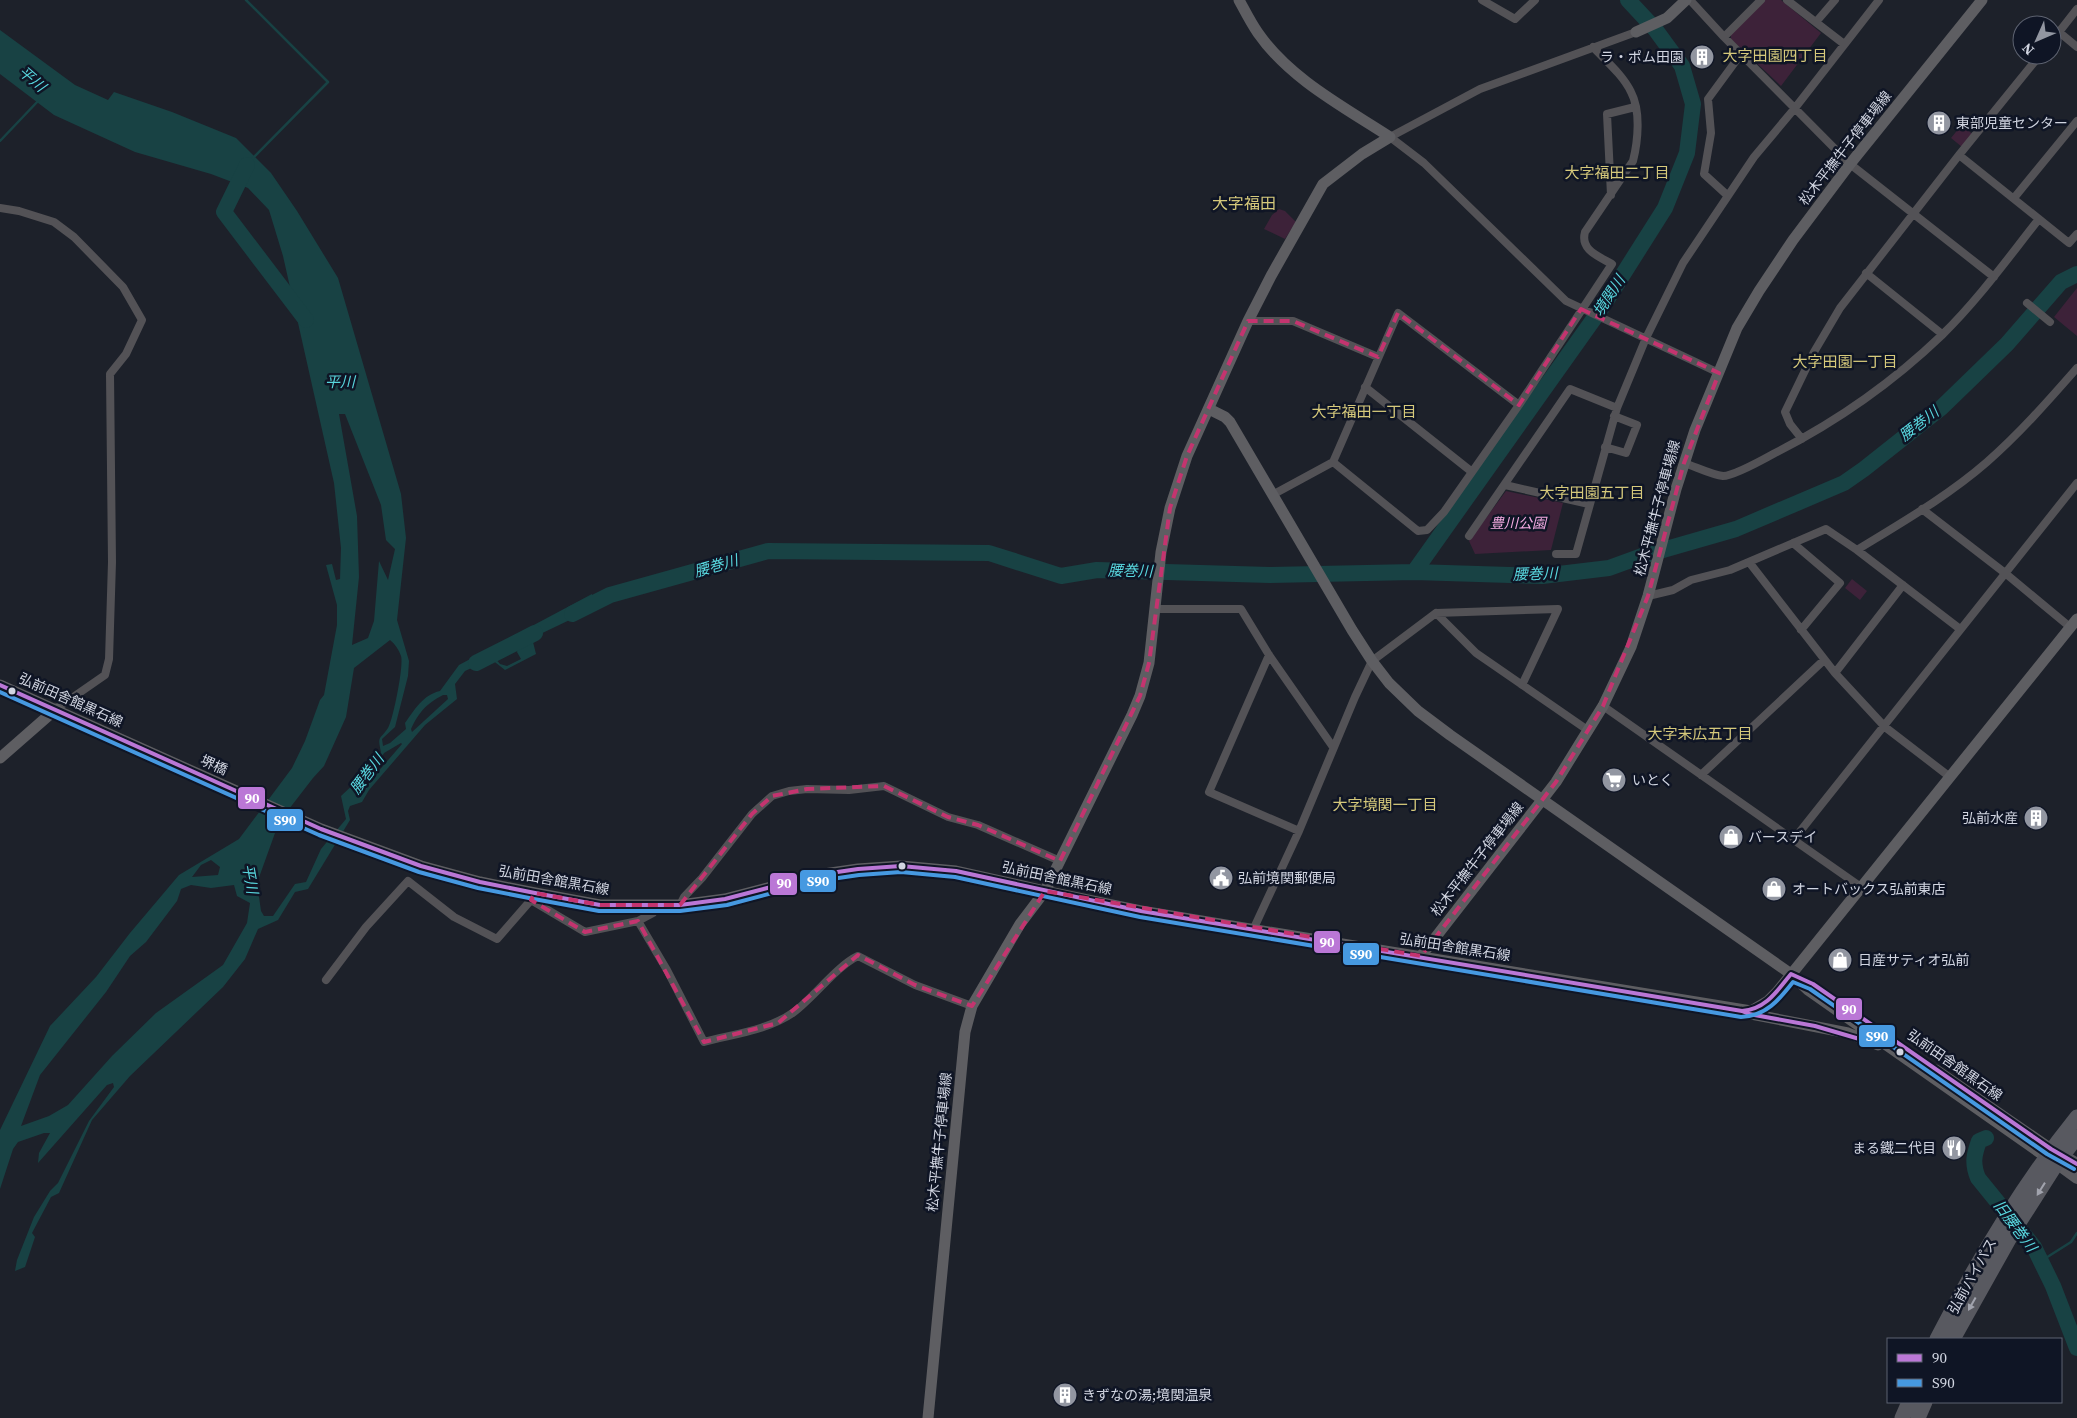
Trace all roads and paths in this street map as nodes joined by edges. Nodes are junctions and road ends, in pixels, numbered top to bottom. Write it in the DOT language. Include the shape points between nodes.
graph roads {
  1 [pos="1239,0"];
  2 [pos="1482,0"];
  3 [pos="1535,0"];
  4 [pos="1688,0"];
  5 [pos="1761,0"];
  6 [pos="1787,0"];
  7 [pos="1836,0"];
  8 [pos="1879,0"];
  9 [pos="1982,0"];
  10 [pos="2077,9"];
  11 [pos="1816,22"];
  12 [pos="2062,28"];
  13 [pos="1636,32"];
  14 [pos="2062,34"];
  15 [pos="1724,37"];
  16 [pos="1844,44"];
  17 [pos="2077,46"];
  18 [pos="1593,47"];
  19 [pos="1741,54"];
  20 [pos="2032,65"];
  21 [pos="1635,107"];
  22 [pos="1795,108"];
  23 [pos="2077,121"];
  24 [pos="1390,137"];
  25 [pos="1959,155"];
  26 [pos="1850,164"];
  27 [pos="1611,194"];
  28 [pos="1727,195"];
  29 [pos="2014,198"];
  30 [pos="0,208"];
  31 [pos="1913,214"];
  32 [pos="2039,219"];
  33 [pos="2077,234"];
  34 [pos="1866,273"];
  35 [pos="1994,277"];
  36 [pos="2028,303"];
  37 [pos="1583,310"];
  38 [pos="1248,321"];
  39 [pos="2050,322"];
  40 [pos="1942,334"];
  41 [pos="1646,338"];
  42 [pos="1378,357"];
  43 [pos="2077,368"];
  44 [pos="1719,373"];
  45 [pos="1365,387"];
  46 [pos="1519,405"];
  47 [pos="1209,409"];
  48 [pos="1615,412"];
  49 [pos="1802,439"];
  50 [pos="1605,448"];
  51 [pos="1333,462"];
  52 [pos="1684,463"];
  53 [pos="1472,472"];
  54 [pos="2077,483"];
  55 [pos="1505,485"];
  56 [pos="1274,494"];
  57 [pos="1589,504"];
  58 [pos="1922,509"];
  59 [pos="1469,536"];
  60 [pos="1793,544"];
  61 [pos="1858,550"];
  62 [pos="1556,554"];
  63 [pos="1749,562"];
  64 [pos="2005,573"];
  65 [pos="1903,585"];
  66 [pos="1648,596"];
  67 [pos="1155,609"];
  68 [pos="1436,612"];
  69 [pos="2073,623"];
  70 [pos="1960,629"];
  71 [pos="1801,630"];
  72 [pos="1269,655"];
  73 [pos="1824,660"];
  74 [pos="1372,661"];
  75 [pos="1835,673"];
  76 [pos="0,685"];
  77 [pos="1522,685"];
  78 [pos="1602,706"];
  79 [pos="56,709"];
  80 [pos="1885,727"];
  81 [pos="1589,731"];
  82 [pos="129,743"];
  83 [pos="1334,747"];
  84 [pos="0,758"];
  85 [pos="1701,775"];
  86 [pos="1950,777"];
  87 [pos="1542,800"];
  88 [pos="1299,832"];
  89 [pos="1794,839"];
  90 [pos="370,848"];
  91 [pos="1060,861"];
  92 [pos="1861,887"];
  93 [pos="1045,891"];
  94 [pos="533,897"];
  95 [pos="680,905"];
  96 [pos="657,906"];
  97 [pos="638,920"];
  98 [pos="1253,930"];
  99 [pos="1421,956"];
  100 [pos="1791,974"];
  101 [pos="326,980"];
  102 [pos="972,1006"];
  103 [pos="1742,1011"];
  104 [pos="1896,1052"];
  105 [pos="2077,1116"];
  106 [pos="2077,1137"];
  107 [pos="2054,1156"];
  108 [pos="2077,1164"];
  109 [pos="2077,1178"];
  110 [pos="2009,1226"];
  111 [pos="1939,1338"];
  112 [pos="1953,1338"];
  113 [pos="1909,1403"];
  114 [pos="1925,1403"];
  115 [pos="928,1418"];
  116 [pos="1902,1418"];
  117 [pos="1918,1418"];
  1 -- 24 [label="main road" via="1258,34 1302,78"];
  2 -- 3 [label="street" via="1515,19"];
  4 -- 13 [label="main road" via="1667,18"];
  4 -- 15 [label="street"];
  5 -- 15 [label="street"];
  6 -- 11 [label="street"];
  7 -- 11 [label="street"];
  8 -- 16 [label="street"];
  9 -- 26 [label="main road, 松木平撫牛子停車場線"];
  10 -- 12 [label="street"];
  11 -- 16 [label="street"];
  13 -- 18 [label="street"];
  14 -- 17 [label="street"];
  15 -- 19 [label="street"];
  16 -- 22 [label="street"];
  18 -- 21 [label="street" via="1632,93"];
  18 -- 24 [label="street" via="1480,89"];
  19 -- 22 [label="street"];
  19 -- 28 [label="street" via="1708,99 1711,133 1704,174"];
  20 -- 25 [label="street"];
  21 -- 27 [label="street" via="1638,123 1633,161"];
  21 -- 27 [label="street" via="1607,114"];
  22 -- 26 [label="street"];
  22 -- 28 [label="street"];
  23 -- 29 [label="street"];
  24 -- 37 [label="street" via="1424,163 1566,301"];
  24 -- 38 [label="main road, 松木平撫牛子停車場線" via="1323,184"];
  25 -- 29 [label="street"];
  25 -- 31 [label="street"];
  26 -- 31 [label="street"];
  26 -- 44 [label="main road, 松木平撫牛子停車場線" via="1759,291 1737,328"];
  27 -- 37 [label="street" via="1583,238 1588,250 1612,264"];
  28 -- 41 [label="street" via="1683,264"];
  29 -- 32 [label="street"];
  30 -- 79 [label="street" via="54,222 74,237 123,287 142,320 126,354 110,374 110,659 105,675"];
  31 -- 34 [label="street"];
  31 -- 35 [label="street"];
  32 -- 33 [label="street" via="2069,244"];
  32 -- 35 [label="street"];
  34 -- 40 [label="street"];
  34 -- 49 [label="street" via="1814,352 1785,412"];
  35 -- 40 [label="street"];
  36 -- 39 [label="street"];
  37 -- 41 [label="street"];
  37 -- 46 [label="street"];
  38 -- 42 [label="street" via="1293,321"];
  38 -- 47 [label="main road, 松木平撫牛子停車場線"];
  40 -- 49 [label="street" via="1864,400"];
  41 -- 44 [label="street"];
  41 -- 48 [label="street"];
  42 -- 45 [label="street"];
  42 -- 46 [label="street" via="1398,313"];
  43 -- 58 [label="street" via="2028,423 1986,463"];
  44 -- 52 [label="main road, 松木平撫牛子停車場線"];
  45 -- 51 [label="street"];
  45 -- 53 [label="street"];
  46 -- 53 [label="street"];
  47 -- 56 [label="main road" via="1230,422"];
  47 -- 67 [label="main road, 松木平撫牛子停車場線" via="1187,456 1170,508"];
  48 -- 50 [label="street"];
  48 -- 50 [label="street" via="1637,425 1626,453"];
  48 -- 55 [label="street" via="1570,389"];
  49 -- 52 [label="street" via="1724,476"];
  50 -- 57 [label="street"];
  51 -- 53 [label="street" via="1418,531 1427,530 1434,524"];
  51 -- 56 [label="street"];
  52 -- 66 [label="main road, 松木平撫牛子停車場線"];
  54 -- 64 [label="street"];
  55 -- 57 [label="street"];
  55 -- 59 [label="street"];
  56 -- 74 [label="main road"];
  57 -- 62 [label="street" via="1576,554"];
  58 -- 61 [label="street"];
  58 -- 64 [label="street"];
  60 -- 61 [label="street" via="1826,529"];
  60 -- 63 [label="street"];
  60 -- 71 [label="street" via="1840,583"];
  61 -- 65 [label="street"];
  63 -- 66 [label="street"];
  63 -- 71 [label="street"];
  64 -- 69 [label="street"];
  64 -- 70 [label="street"];
  65 -- 70 [label="street"];
  65 -- 75 [label="street"];
  66 -- 78 [label="main road, 松木平撫牛子停車場線" via="1631,647"];
  67 -- 72 [label="street" via="1241,609"];
  67 -- 91 [label="main road, 松木平撫牛子停車場線" via="1149,663 1140,696"];
  68 -- 74 [label="street"];
  68 -- 77 [label="street" via="1476,652"];
  68 -- 77 [label="street" via="1558,609"];
  69 -- 86 [label="main road"];
  70 -- 80 [label="street"];
  71 -- 73 [label="street"];
  72 -- 83 [label="street"];
  72 -- 88 [label="street" via="1208,792"];
  73 -- 75 [label="street"];
  73 -- 85 [label="street"];
  74 -- 83 [label="street"];
  74 -- 87 [label="main road" via="1418,710"];
  75 -- 80 [label="street"];
  76 -- 79 [label="main road, 弘前田舎館黒石線"];
  77 -- 81 [label="street"];
  78 -- 81 [label="main road, 松木平撫牛子停車場線"];
  78 -- 85 [label="street"];
  79 -- 82 [label="main road, 弘前田舎館黒石線"];
  79 -- 84 [label="main road"];
  80 -- 86 [label="street"];
  80 -- 89 [label="street"];
  81 -- 87 [label="main road, 松木平撫牛子停車場線"];
  82 -- 90 [label="main road, 堺橋"];
  83 -- 88 [label="street"];
  85 -- 89 [label="street"];
  86 -- 92 [label="main road"];
  87 -- 99 [label="main road, 松木平撫牛子停車場線"];
  87 -- 100 [label="main road"];
  88 -- 98 [label="street"];
  89 -- 92 [label="street"];
  90 -- 94 [label="main road, 弘前田舎館黒石線" via="421,866"];
  91 -- 93 [label="main road, 松木平撫牛子停車場線"];
  91 -- 95 [label="street" via="978,825 948,817 884,786 789,791 772,796 752,814"];
  92 -- 100 [label="main road"];
  93 -- 95 [label="main road, 弘前田舎館黒石線" via="956,871 902,866 817,875 725,899"];
  93 -- 98 [label="main road, 弘前田舎館黒石線"];
  93 -- 102 [label="main road, 松木平撫牛子停車場線" via="1020,924"];
  94 -- 96 [label="main road, 弘前田舎館黒石線" via="600,905"];
  94 -- 97 [label="street" via="584,932"];
  94 -- 101 [label="street" via="496,939 454,917 408,881 366,927"];
  95 -- 96 [label="main road, 弘前田舎館黒石線"];
  96 -- 97 [label="street" via="653,913"];
  97 -- 102 [label="street" via="704,1042 778,1023 858,956 915,986"];
  98 -- 99 [label="main road, 弘前田舎館黒石線"];
  99 -- 103 [label="main road, 弘前田舎館黒石線"];
  100 -- 103 [label="main road, 弘前田舎館黒石線" via="1768,1001 1752,1011"];
  100 -- 104 [label="main road, 弘前田舎館黒石線" via="1808,990"];
  100 -- 107 [label="main road, 弘前田舎館黒石線" via="1813,984"];
  102 -- 115 [label="main road, 松木平撫牛子停車場線" via="965,1032"];
  103 -- 104 [label="main road, 弘前田舎館黒石線" via="1848,1033"];
  104 -- 107 [label="main road, 弘前田舎館黒石線"];
  105 -- 107 [label="highway, 弘前バイパス"];
  106 -- 107 [label="highway, 弘前バイパス"];
  107 -- 108 [label="main road"];
  107 -- 109 [label="main road"];
  107 -- 110 [label="highway, 弘前バイパス"];
  110 -- 111 [label="highway, 弘前バイパス" via="1979,1261"];
  110 -- 112 [label="highway, 弘前バイパス, one-way"];
  113 -- 116 [label="highway"];
  114 -- 117 [label="highway"];
}
